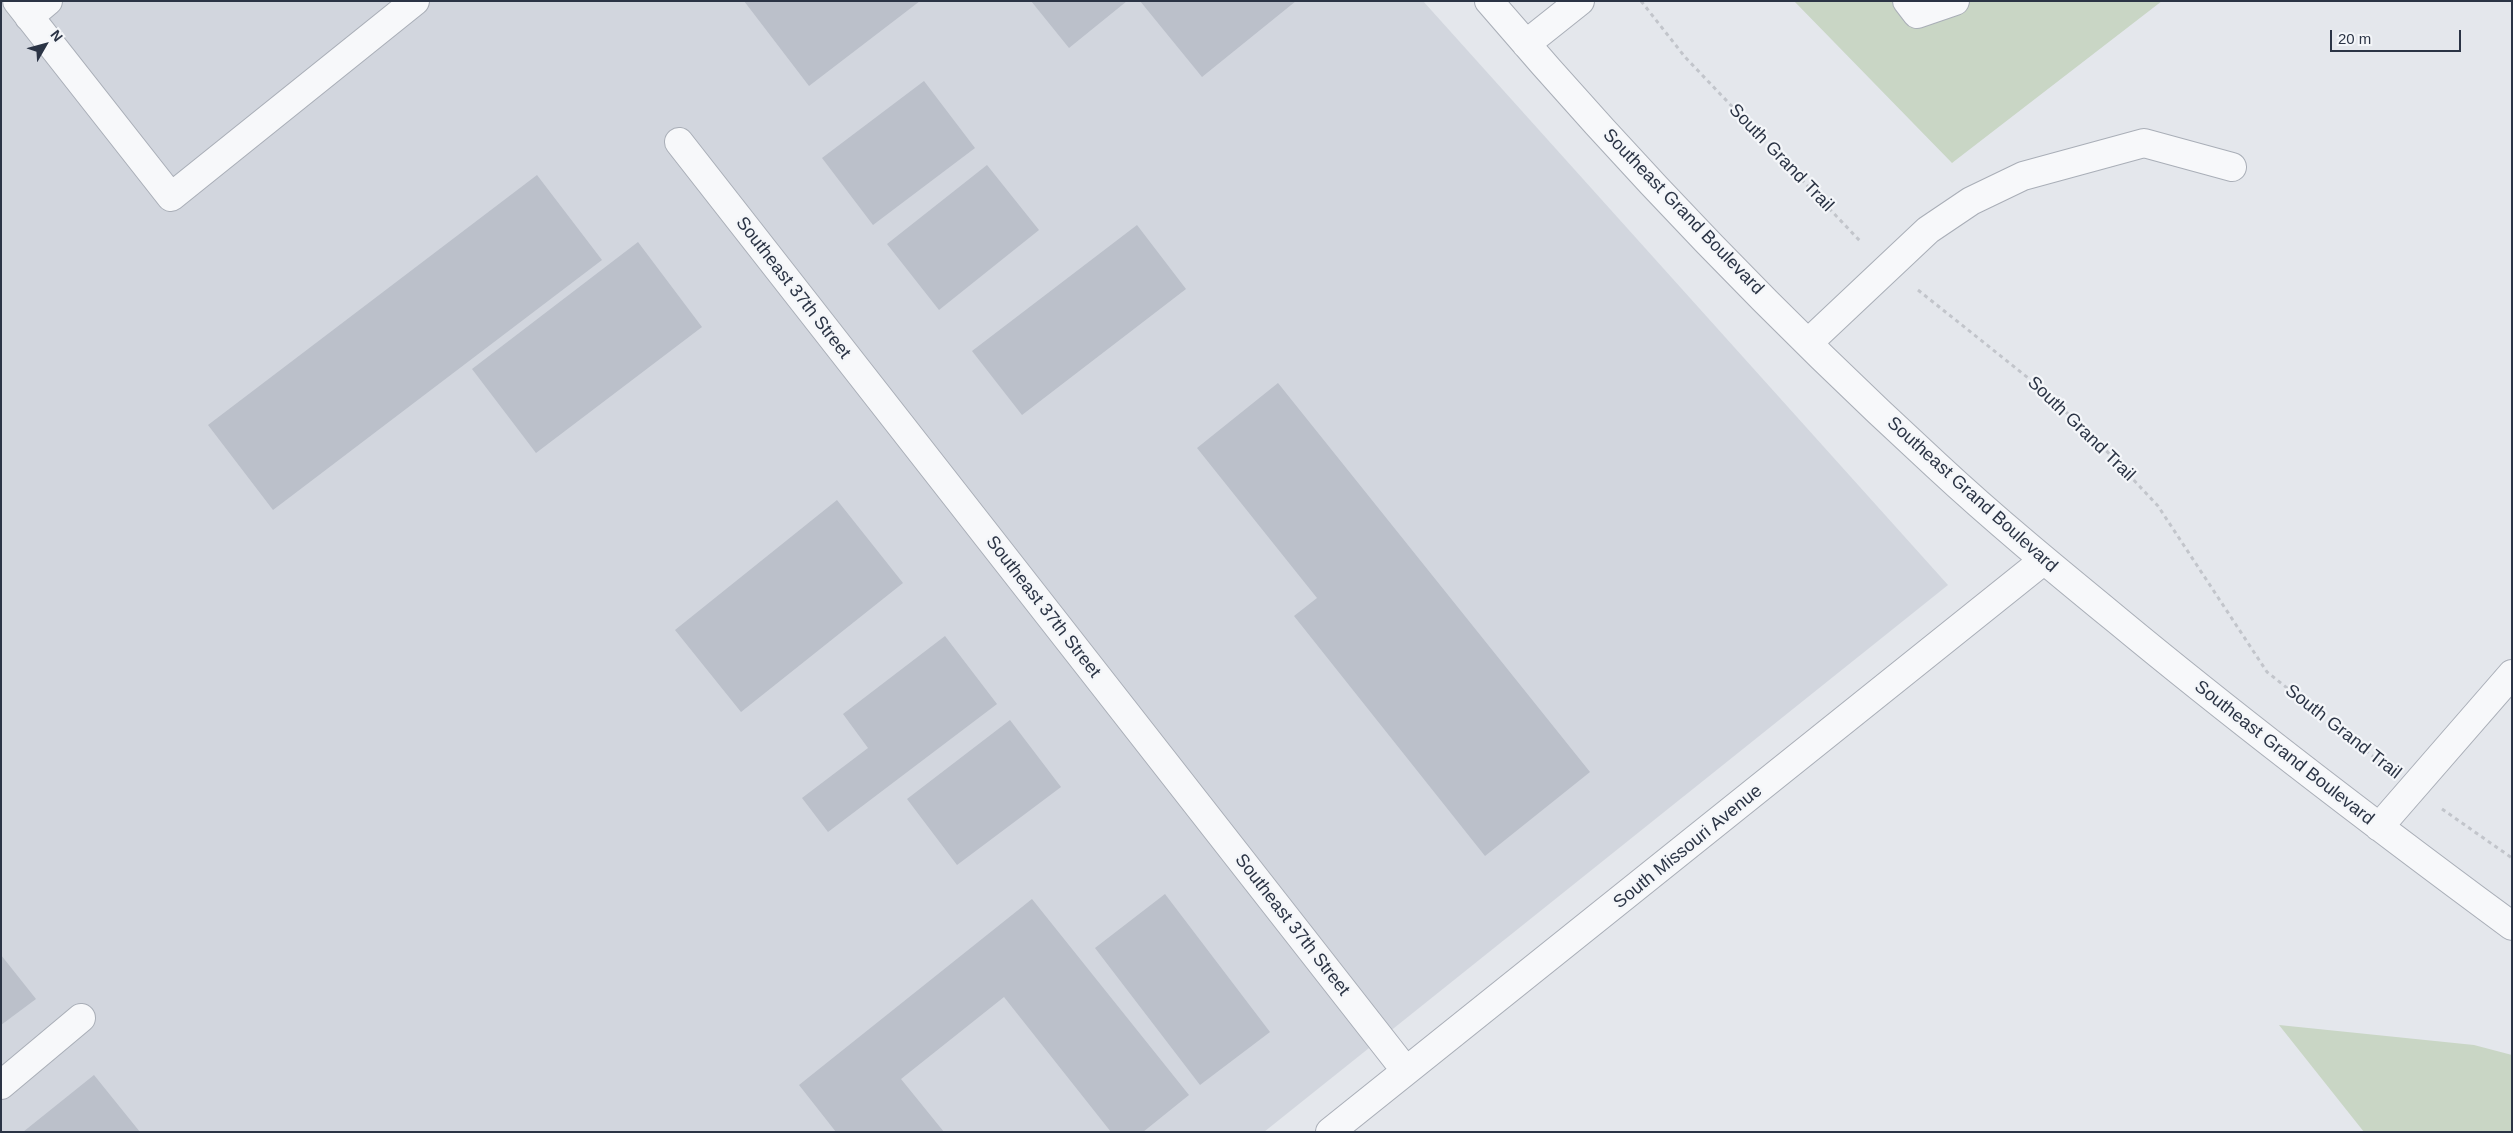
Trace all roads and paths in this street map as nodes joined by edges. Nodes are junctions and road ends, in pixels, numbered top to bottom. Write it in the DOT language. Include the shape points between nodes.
graph roads {
  1 [pos="415,1"];
  2 [pos="1490,1"];
  3 [pos="1580,1"];
  4 [pos="1641,1"];
  5 [pos="1907,1"];
  6 [pos="1955,1"];
  7 [pos="31,6"];
  8 [pos="1526,44"];
  9 [pos="679,142"];
  10 [pos="2232,167"];
  11 [pos="1888,266"];
  12 [pos="1808,343"];
  13 [pos="2044,560"];
  14 [pos="2512,674"];
  15 [pos="2414,788"];
  16 [pos="2379,828"];
  17 [pos="2512,858"];
  18 [pos="2512,926"];
  19 [pos="81,1018"];
  20 [pos="1406,1072"];
  21 [pos="1,1085"];
  22 [pos="1330,1132"];
  1 -- 7 [label="street" via="171,197"];
  2 -- 8 [label="street, Southeast Grand Boulevard"];
  3 -- 8 [label="street"];
  4 -- 11 [label="path, South Grand Trail" via="1685,57 1867,248"];
  5 -- 6 [label="street" via="1918,14"];
  8 -- 12 [label="street, Southeast Grand Boulevard" via="1655,185"];
  9 -- 20 [label="street, Southeast 37th Street"];
  10 -- 11 [label="street" via="2144,143 2023,176 1970,201 1928,230"];
  11 -- 12 [label="street"];
  11 -- 15 [label="path, South Grand Trail" via="2037,385 2100,444 2158,506 2267,672"];
  12 -- 13 [label="street, Southeast Grand Boulevard" via="1938,468"];
  13 -- 16 [label="street, Southeast Grand Boulevard"];
  13 -- 20 [label="street, South Missouri Avenue"];
  14 -- 15 [label="street"];
  15 -- 16 [label="street"];
  15 -- 17 [label="path, South Grand Trail"];
  16 -- 18 [label="street, Southeast Grand Boulevard"];
  19 -- 21 [label="street"];
  20 -- 22 [label="street, South Missouri Avenue"];
}
